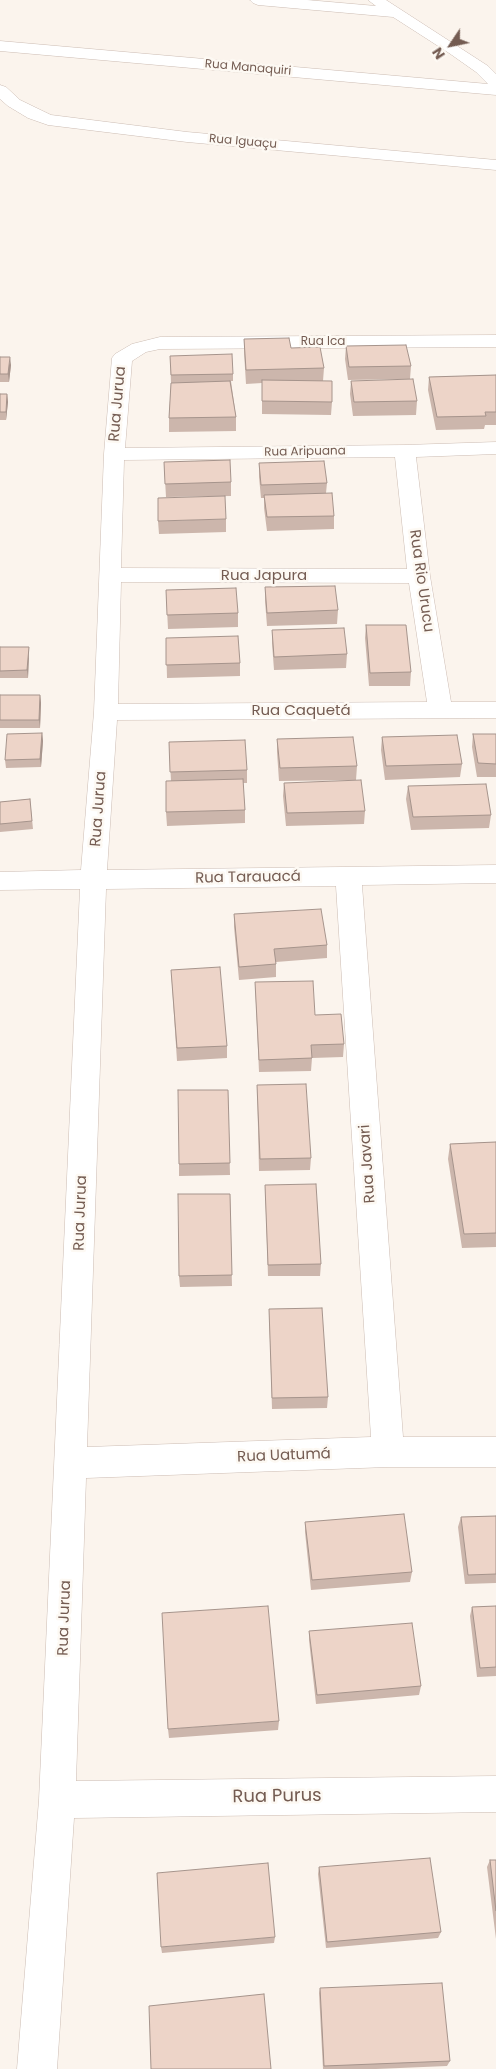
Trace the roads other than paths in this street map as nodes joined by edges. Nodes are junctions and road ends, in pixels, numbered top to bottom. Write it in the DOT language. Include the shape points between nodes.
graph roads {
  1 [pos="258,0"];
  2 [pos="376,0"];
  3 [pos="396,13"];
  4 [pos="0,46"];
  5 [pos="496,83"];
  6 [pos="0,90"];
  7 [pos="496,90"];
  8 [pos="496,165"];
  9 [pos="496,341"];
  10 [pos="122,358"];
  11 [pos="496,448"];
  12 [pos="405,451"];
  13 [pos="114,454"];
  14 [pos="109,575"];
  15 [pos="419,576"];
  16 [pos="440,710"];
  17 [pos="496,710"];
  18 [pos="106,712"];
  19 [pos="496,874"];
  20 [pos="348,876"];
  21 [pos="93,880"];
  22 [pos="0,881"];
  23 [pos="388,1452"];
  24 [pos="496,1452"];
  25 [pos="72,1463"];
  26 [pos="496,1794"];
  27 [pos="57,1800"];
  28 [pos="37,2069"];
  1 -- 3 [label="street"];
  2 -- 3 [label="street"];
  3 -- 5 [label="street" via="462,55"];
  4 -- 7 [label="street, Rua Manaquiri"];
  6 -- 8 [label="street, Rua Iguaçu" via="14,103 48,120 187,137"];
  9 -- 10 [label="street, Rua Ica" via="160,343 139,348"];
  10 -- 13 [label="street, Rua Jurua"];
  11 -- 12 [label="street, Rua Aripuana"];
  12 -- 13 [label="street, Rua Aripuana"];
  12 -- 15 [label="street, Rua Rio Urucu"];
  13 -- 14 [label="street, Rua Jurua"];
  14 -- 15 [label="street, Rua Japura"];
  14 -- 18 [label="street, Rua Jurua"];
  15 -- 16 [label="street, Rua Rio Urucu"];
  16 -- 17 [label="street, Rua Caquetá"];
  16 -- 18 [label="street, Rua Caquetá"];
  18 -- 21 [label="street, Rua Jurua"];
  19 -- 20 [label="street, Rua Tarauacá"];
  20 -- 21 [label="street, Rua Tarauacá"];
  20 -- 23 [label="street, Rua Javari"];
  21 -- 22 [label="street, Rua Tarauacá"];
  21 -- 25 [label="street, Rua Jurua"];
  23 -- 24 [label="street, Rua Uatumá"];
  23 -- 25 [label="street, Rua Uatumá"];
  25 -- 27 [label="street, Rua Jurua"];
  26 -- 27 [label="street, Rua Purus"];
  27 -- 28 [label="street, Rua Jurua"];
}
